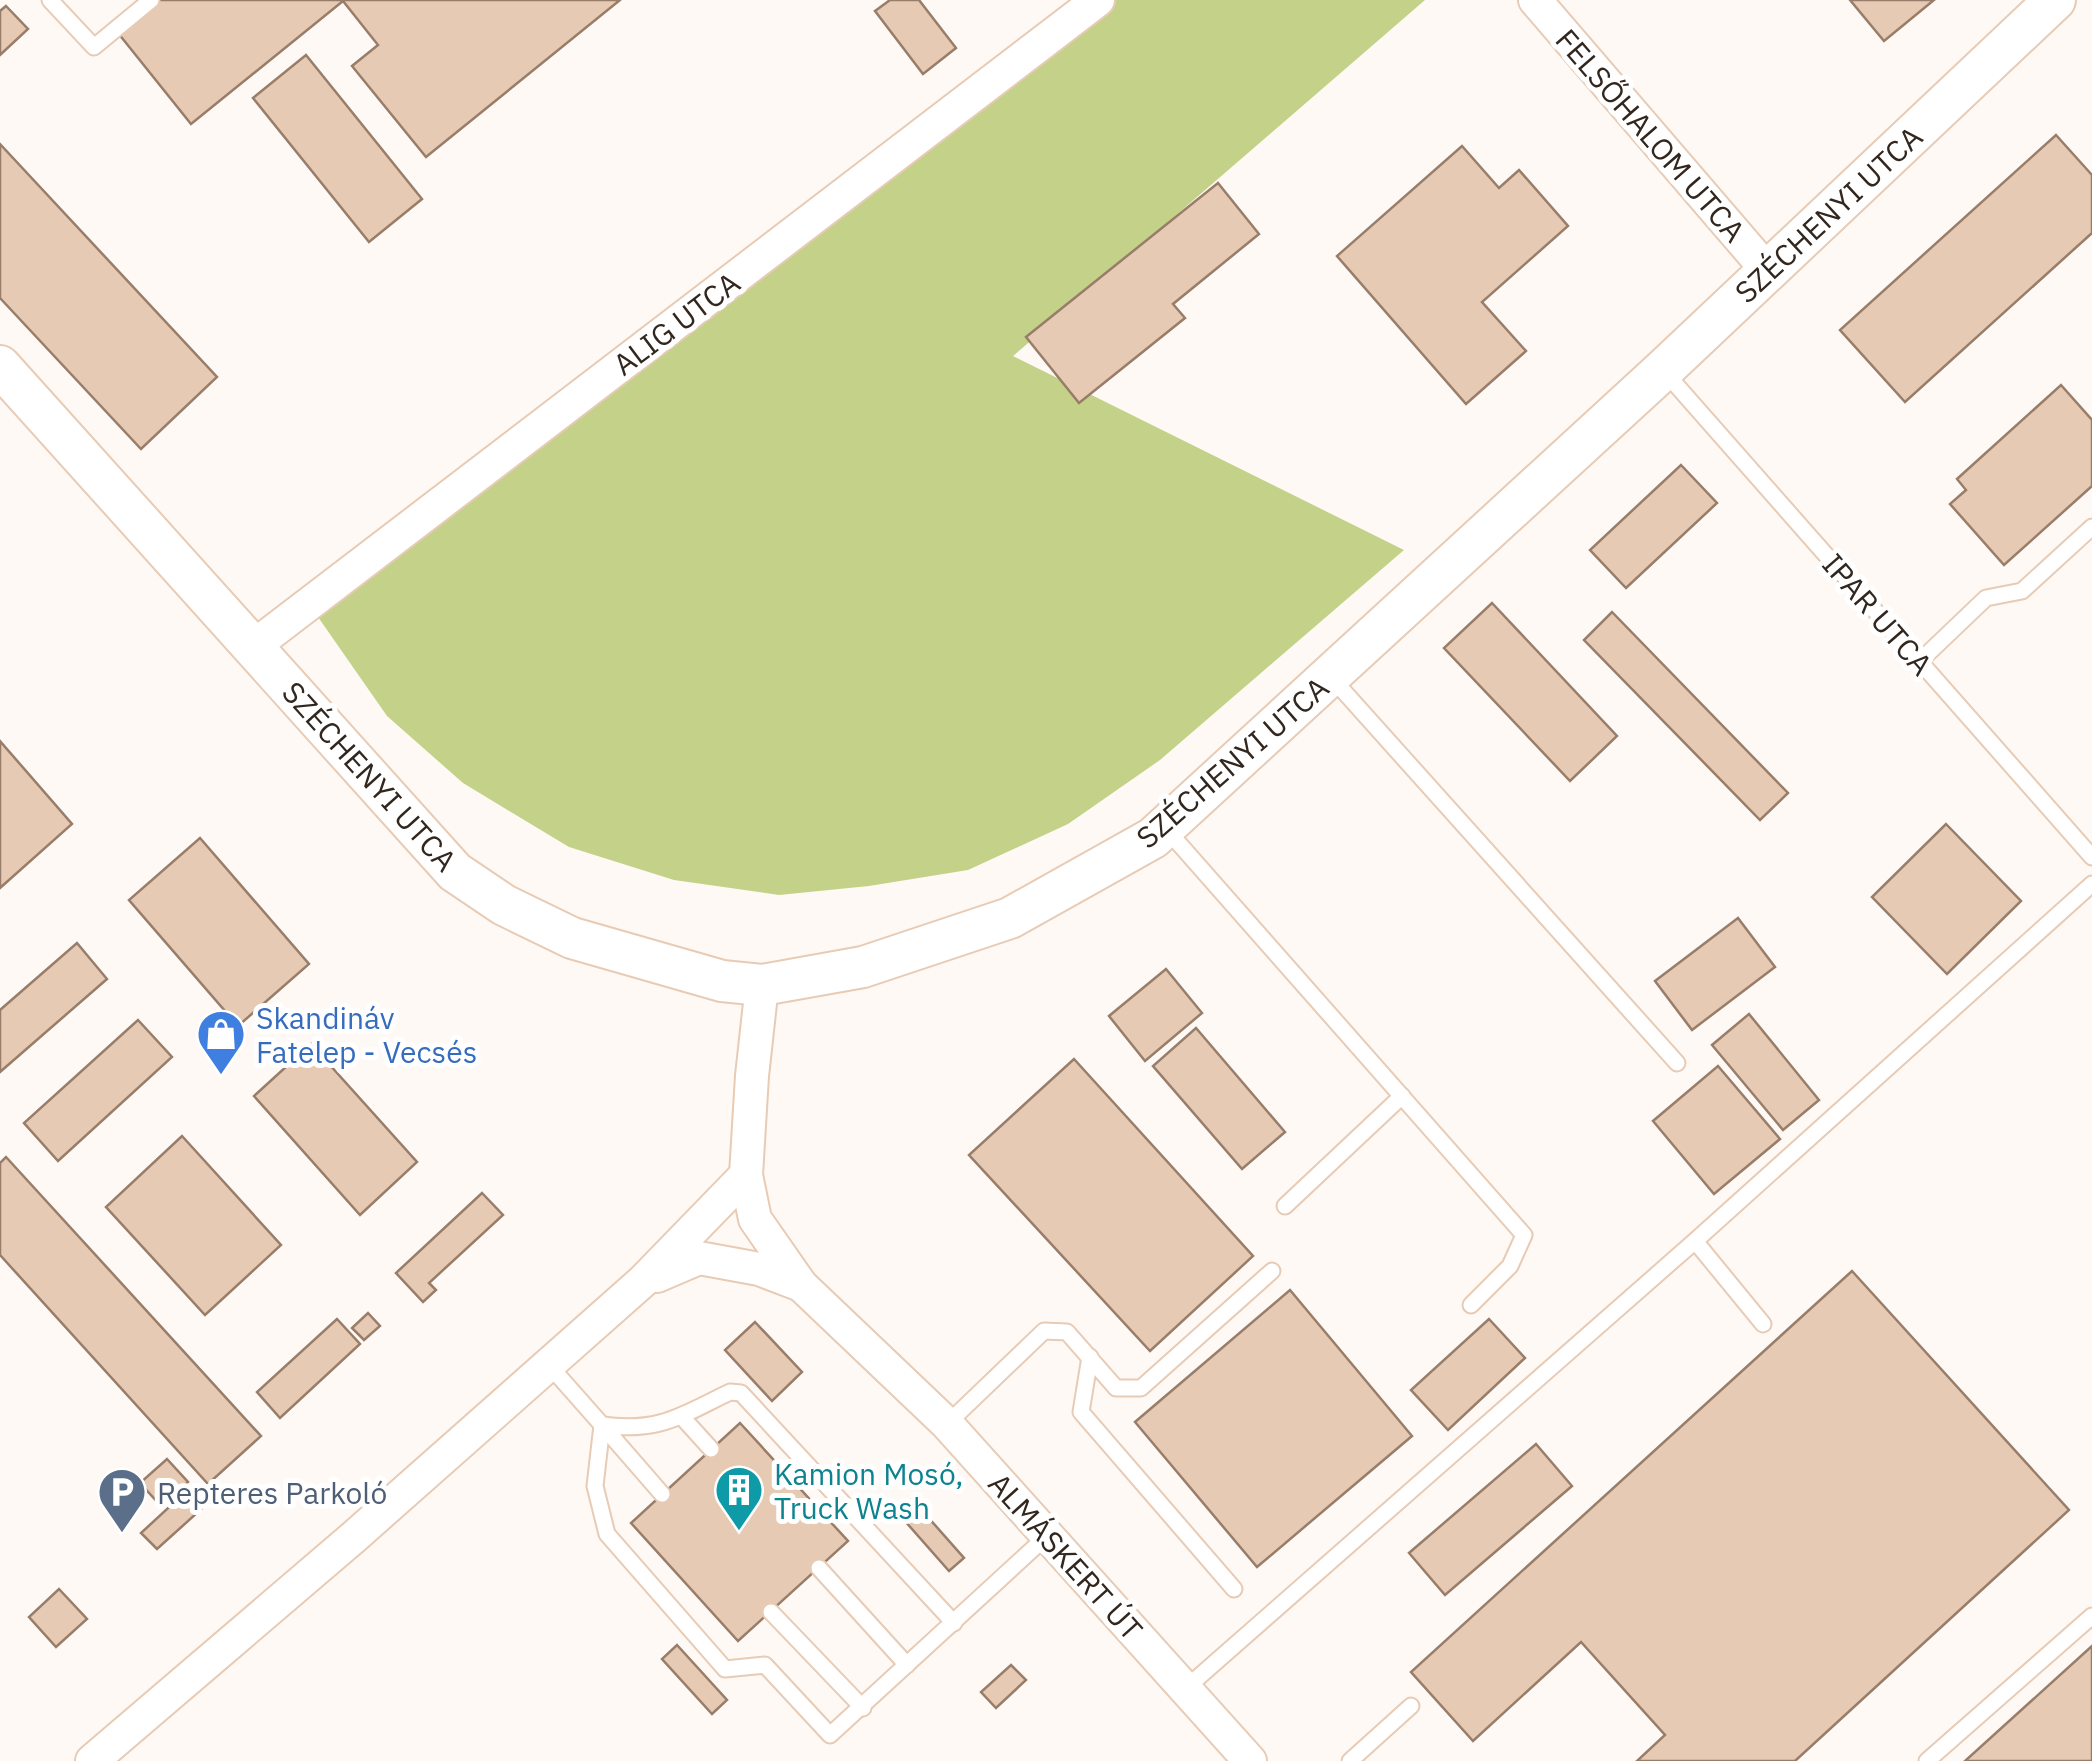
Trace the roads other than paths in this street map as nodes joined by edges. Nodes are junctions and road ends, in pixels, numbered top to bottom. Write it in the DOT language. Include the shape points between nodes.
graph roads {
  1 [pos="50,0"];
  2 [pos="151,0"];
  3 [pos="1098,0"];
  4 [pos="1536,0"];
  5 [pos="2055,0"];
  6 [pos="1767,270"];
  7 [pos="0,366"];
  8 [pos="1663,370"];
  9 [pos="2092,527"];
  10 [pos="254,646"];
  11 [pos="1920,662"];
  12 [pos="1330,676"];
  13 [pos="1165,827"];
  14 [pos="2091,854"];
  15 [pos="2092,884"];
  16 [pos="762,984"];
  17 [pos="1677,1064"];
  18 [pos="1402,1096"];
  19 [pos="746,1175"];
  20 [pos="1285,1206"];
  21 [pos="1695,1241"];
  22 [pos="1272,1271"];
  23 [pos="643,1281"];
  24 [pos="801,1285"];
  25 [pos="1471,1305"];
  26 [pos="1762,1324"];
  27 [pos="1090,1357"];
  28 [pos="549,1364"];
  29 [pos="682,1416"];
  30 [pos="947,1424"];
  31 [pos="602,1425"];
  32 [pos="711,1449"];
  33 [pos="662,1494"];
  34 [pos="1048,1535"];
  35 [pos="818,1568"];
  36 [pos="1234,1589"];
  37 [pos="771,1612"];
  38 [pos="2092,1616"];
  39 [pos="954,1623"];
  40 [pos="907,1665"];
  41 [pos="1186,1689"];
  42 [pos="1411,1706"];
  43 [pos="862,1708"];
  44 [pos="92,1761"];
  45 [pos="1250,1761"];
  46 [pos="1350,1761"];
  47 [pos="1926,1761"];
  1 -- 2 [label="lane" via="94,48"];
  3 -- 10 [label="street, ALIG UTCA"];
  4 -- 6 [label="street, FELSŐHALOM UTCA"];
  5 -- 6 [label="street, SZÉCHENYI UTCA"];
  6 -- 8 [label="street, SZÉCHENYI UTCA"];
  7 -- 10 [label="street, SZÉCHENYI UTCA"];
  8 -- 11 [label="lane, IPAR UTCA"];
  8 -- 12 [label="street, SZÉCHENYI UTCA"];
  9 -- 11 [label="lane" via="2022,591 1986,598"];
  10 -- 16 [label="street, SZÉCHENYI UTCA" via="455,872 504,905 572,938 722,982"];
  11 -- 14 [label="lane, IPAR UTCA"];
  12 -- 13 [label="street, SZÉCHENYI UTCA"];
  12 -- 17 [label="lane"];
  13 -- 16 [label="street, SZÉCHENYI UTCA" via="1010,918 863,967"];
  13 -- 18 [label="lane"];
  15 -- 21 [label="lane"];
  16 -- 19 [label="street, ALMÁSKERT ÚT"];
  18 -- 20 [label="lane"];
  18 -- 25 [label="lane" via="1524,1235 1510,1266"];
  19 -- 23 [label="street"];
  19 -- 24 [label="street, ALMÁSKERT ÚT" via="755,1219"];
  21 -- 26 [label="lane"];
  21 -- 41 [label="lane"];
  22 -- 27 [label="lane" via="1141,1388 1116,1388"];
  23 -- 24 [label="street" via="700,1258"];
  23 -- 28 [label="street"];
  24 -- 30 [label="street, ALMÁSKERT ÚT"];
  27 -- 30 [label="lane" via="1067,1332 1044,1331"];
  27 -- 36 [label="lane" via="1082,1412"];
  28 -- 31 [label="lane"];
  28 -- 44 [label="street"];
  29 -- 31 [label="lane" via="668,1423"];
  29 -- 32 [label="lane"];
  29 -- 39 [label="lane" via="730,1392 742,1393"];
  30 -- 34 [label="street, ALMÁSKERT ÚT"];
  31 -- 33 [label="lane"];
  31 -- 43 [label="lane" via="595,1486 608,1534 725,1669 764,1666 830,1735"];
  34 -- 39 [label="lane"];
  34 -- 41 [label="street, ALMÁSKERT ÚT"];
  35 -- 40 [label="lane"];
  37 -- 43 [label="lane"];
  38 -- 47 [label="lane"];
  39 -- 40 [label="lane"];
  40 -- 43 [label="lane"];
  41 -- 45 [label="street, ALMÁSKERT ÚT"];
  42 -- 46 [label="lane"];
}
